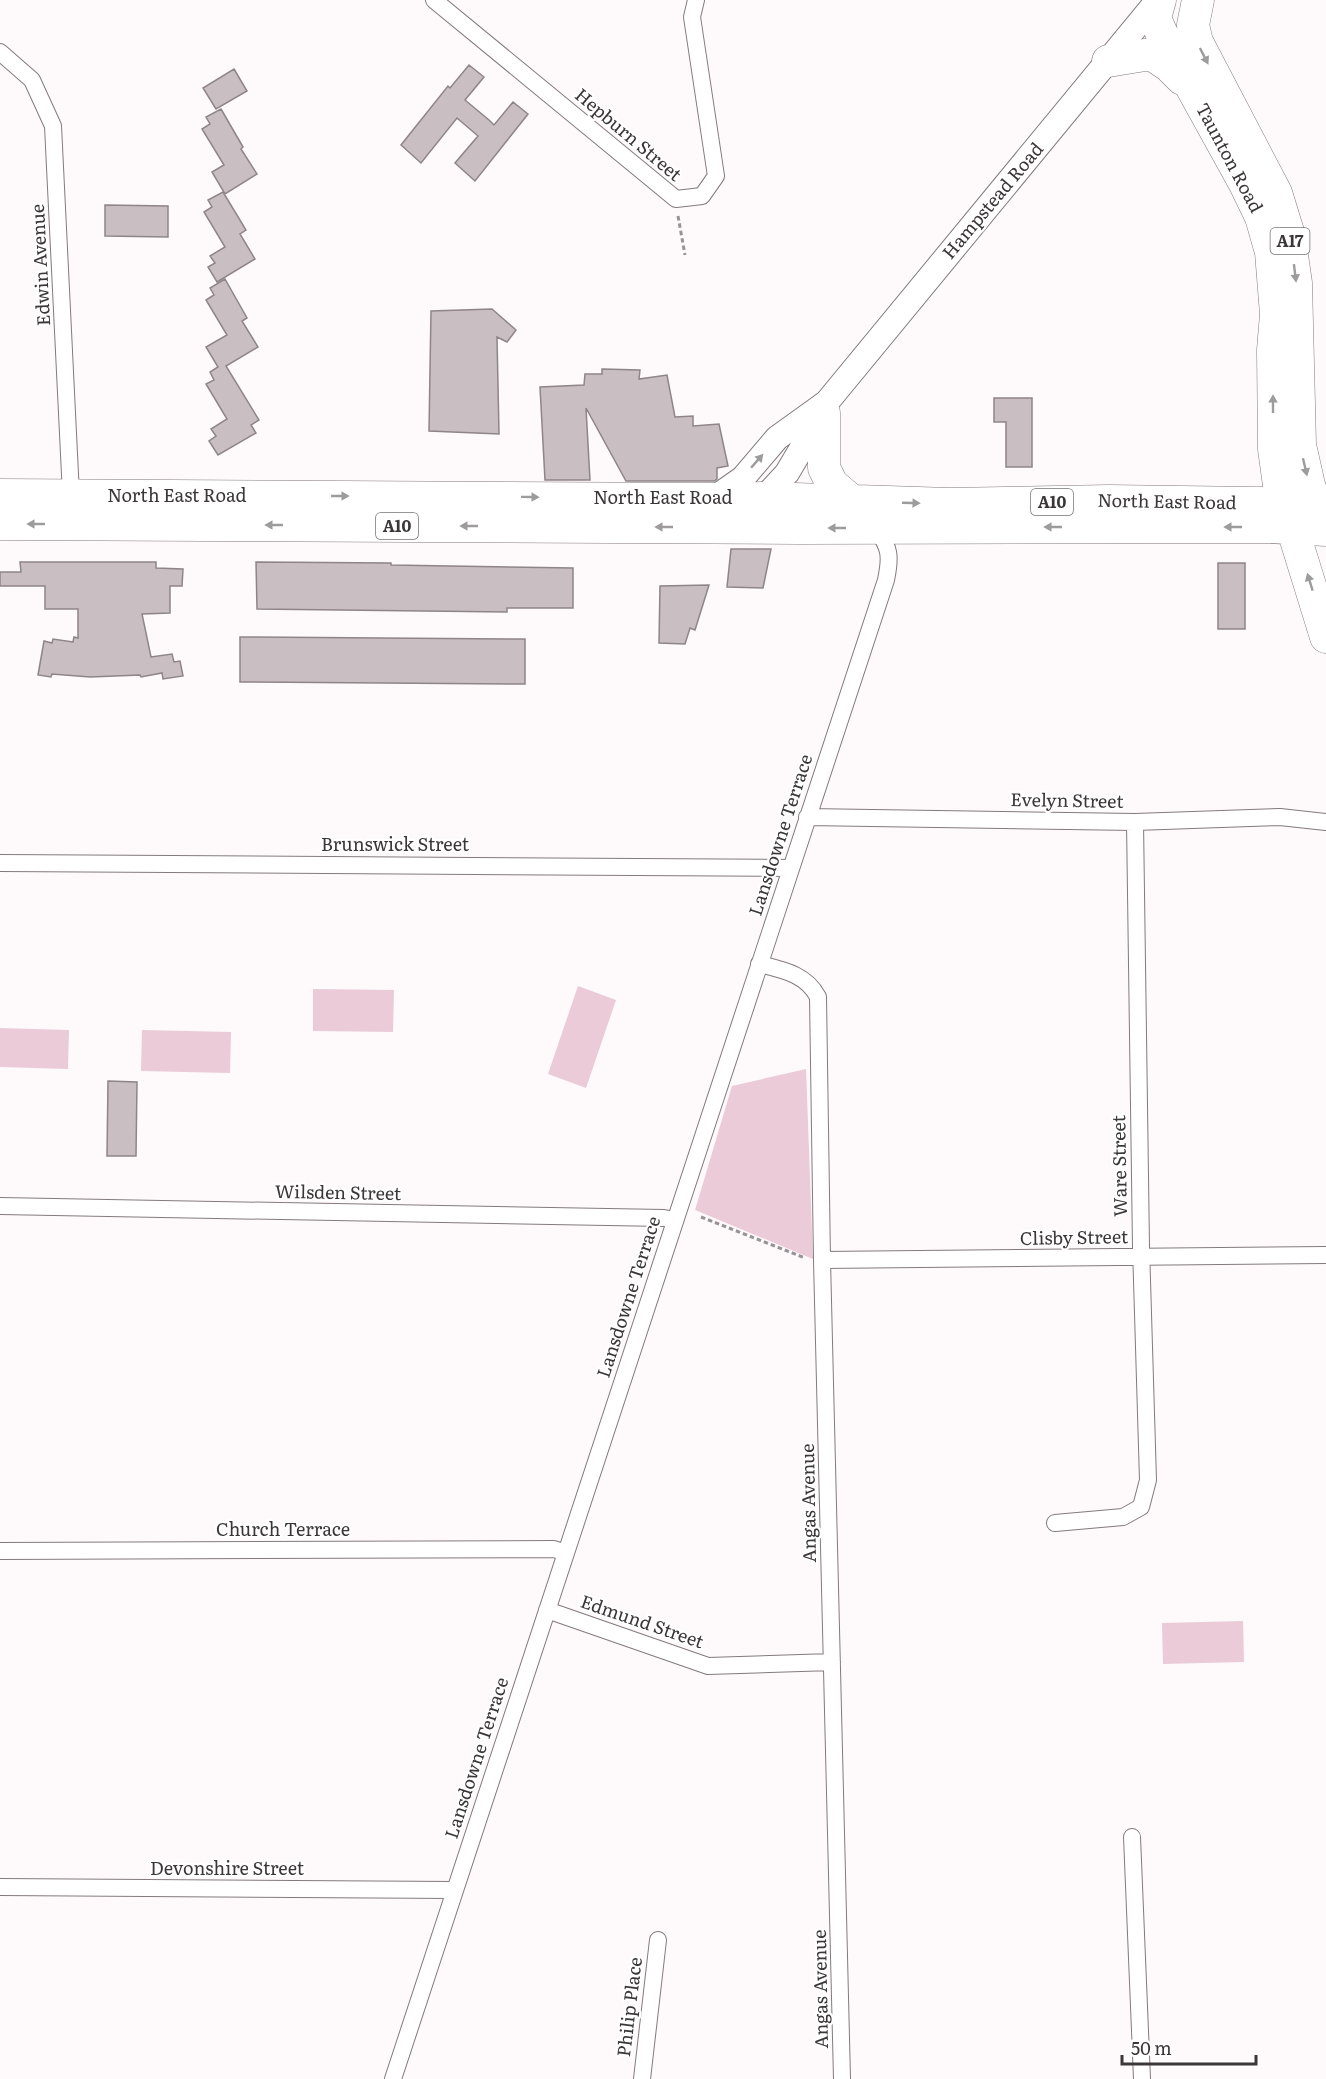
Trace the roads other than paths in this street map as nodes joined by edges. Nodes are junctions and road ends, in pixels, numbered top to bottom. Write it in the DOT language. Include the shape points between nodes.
graph roads {
  1 [pos="434,0"];
  2 [pos="696,0"];
  3 [pos="1159,0"];
  4 [pos="1198,0"];
  5 [pos="0,52"];
  6 [pos="1108,61"];
  7 [pos="1190,86"];
  8 [pos="826,407"];
  9 [pos="0,495"];
  10 [pos="71,495"];
  11 [pos="764,498"];
  12 [pos="852,501"];
  13 [pos="718,513"];
  14 [pos="1288,516"];
  15 [pos="1324,519"];
  16 [pos="0,524"];
  17 [pos="876,528"];
  18 [pos="1326,637"];
  19 [pos="807,817"];
  20 [pos="1136,822"];
  21 [pos="1326,822"];
  22 [pos="0,863"];
  23 [pos="791,868"];
  24 [pos="759,964"];
  25 [pos="0,1206"];
  26 [pos="675,1220"];
  27 [pos="1326,1255"];
  28 [pos="1141,1257"];
  29 [pos="815,1262"];
  30 [pos="1055,1523"];
  31 [pos="0,1551"];
  32 [pos="566,1553"];
  33 [pos="547,1610"];
  34 [pos="832,1662"];
  35 [pos="1132,1837"];
  36 [pos="0,1887"];
  37 [pos="454,1890"];
  38 [pos="658,1940"];
  39 [pos="393,2079"];
  40 [pos="642,2079"];
  41 [pos="842,2079"];
  42 [pos="1142,2079"];
  1 -- 2 [label="street, Hepburn Street" via="676,199 702,196 716,176 692,17"];
  3 -- 6 [label="main road, Hampstead Road"];
  3 -- 7 [label="highway, Taunton Road / A17" via="1155,18"];
  4 -- 15 [label="highway, Taunton Road / A17, one-way" via="1193,25 1197,42 1276,193 1289,235 1296,283 1299,439 1309,485"];
  5 -- 10 [label="street, Edwin Avenue" via="32,80 53,126"];
  6 -- 7 [label="highway" via="1151,54"];
  6 -- 8 [label="main road, Hampstead Road"];
  14 -- 7 [label="highway, Taunton Road / A17, one-way" via="1274,449 1276,314 1271,252 1261,217 1245,184"];
  8 -- 11 [label="main road, Hampstead Road" via="787,473"];
  8 -- 12 [label="highway" via="824,468 832,484"];
  13 -- 8 [label="main road, Hampstead Road, one-way" via="777,438"];
  9 -- 10 [label="highway, North East Road / A10"];
  10 -- 13 [label="highway, North East Road / A10, one-way"];
  11 -- 12 [label="highway, North East Road / A10"];
  11 -- 13 [label="highway" via="749,511"];
  12 -- 14 [label="highway, North East Road / A10, one-way" via="1109,501"];
  13 -- 16 [label="highway, North East Road / A10, one-way"];
  17 -- 13 [label="highway, North East Road / A10, one-way"];
  14 -- 15 [label="highway, North East Road / A10"];
  14 -- 17 [label="highway, North East Road / A10, one-way"];
  18 -- 14 [label="highway, A17, one-way"];
  17 -- 19 [label="street, Lansdowne Terrace" via="889,549 889,565"];
  19 -- 20 [label="street, Evelyn Street"];
  19 -- 23 [label="street, Lansdowne Terrace"];
  20 -- 21 [label="street, Evelyn Street" via="1280,817"];
  20 -- 28 [label="street, Ware Street"];
  22 -- 23 [label="street, Brunswick Street"];
  23 -- 24 [label="street, Lansdowne Terrace"];
  24 -- 26 [label="street, Lansdowne Terrace"];
  24 -- 29 [label="street, Angas Avenue" via="799,977 812,985 818,998"];
  25 -- 26 [label="street, Wilsden Street"];
  26 -- 32 [label="street, Lansdowne Terrace"];
  27 -- 28 [label="street, Clisby Street"];
  28 -- 29 [label="street, Clisby Street"];
  28 -- 30 [label="street, Ware Street" via="1148,1480 1141,1508 1123,1517"];
  29 -- 34 [label="street, Angas Avenue"];
  31 -- 32 [label="street, Church Terrace" via="554,1549"];
  32 -- 33 [label="street, Lansdowne Terrace"];
  33 -- 34 [label="street, Edmund Street" via="708,1666"];
  33 -- 37 [label="street, Lansdowne Terrace"];
  34 -- 41 [label="street, Angas Avenue"];
  35 -- 42 [label="street"];
  36 -- 37 [label="street, Devonshire Street"];
  37 -- 39 [label="street, Lansdowne Terrace"];
  38 -- 40 [label="street, Philip Place"];
}
